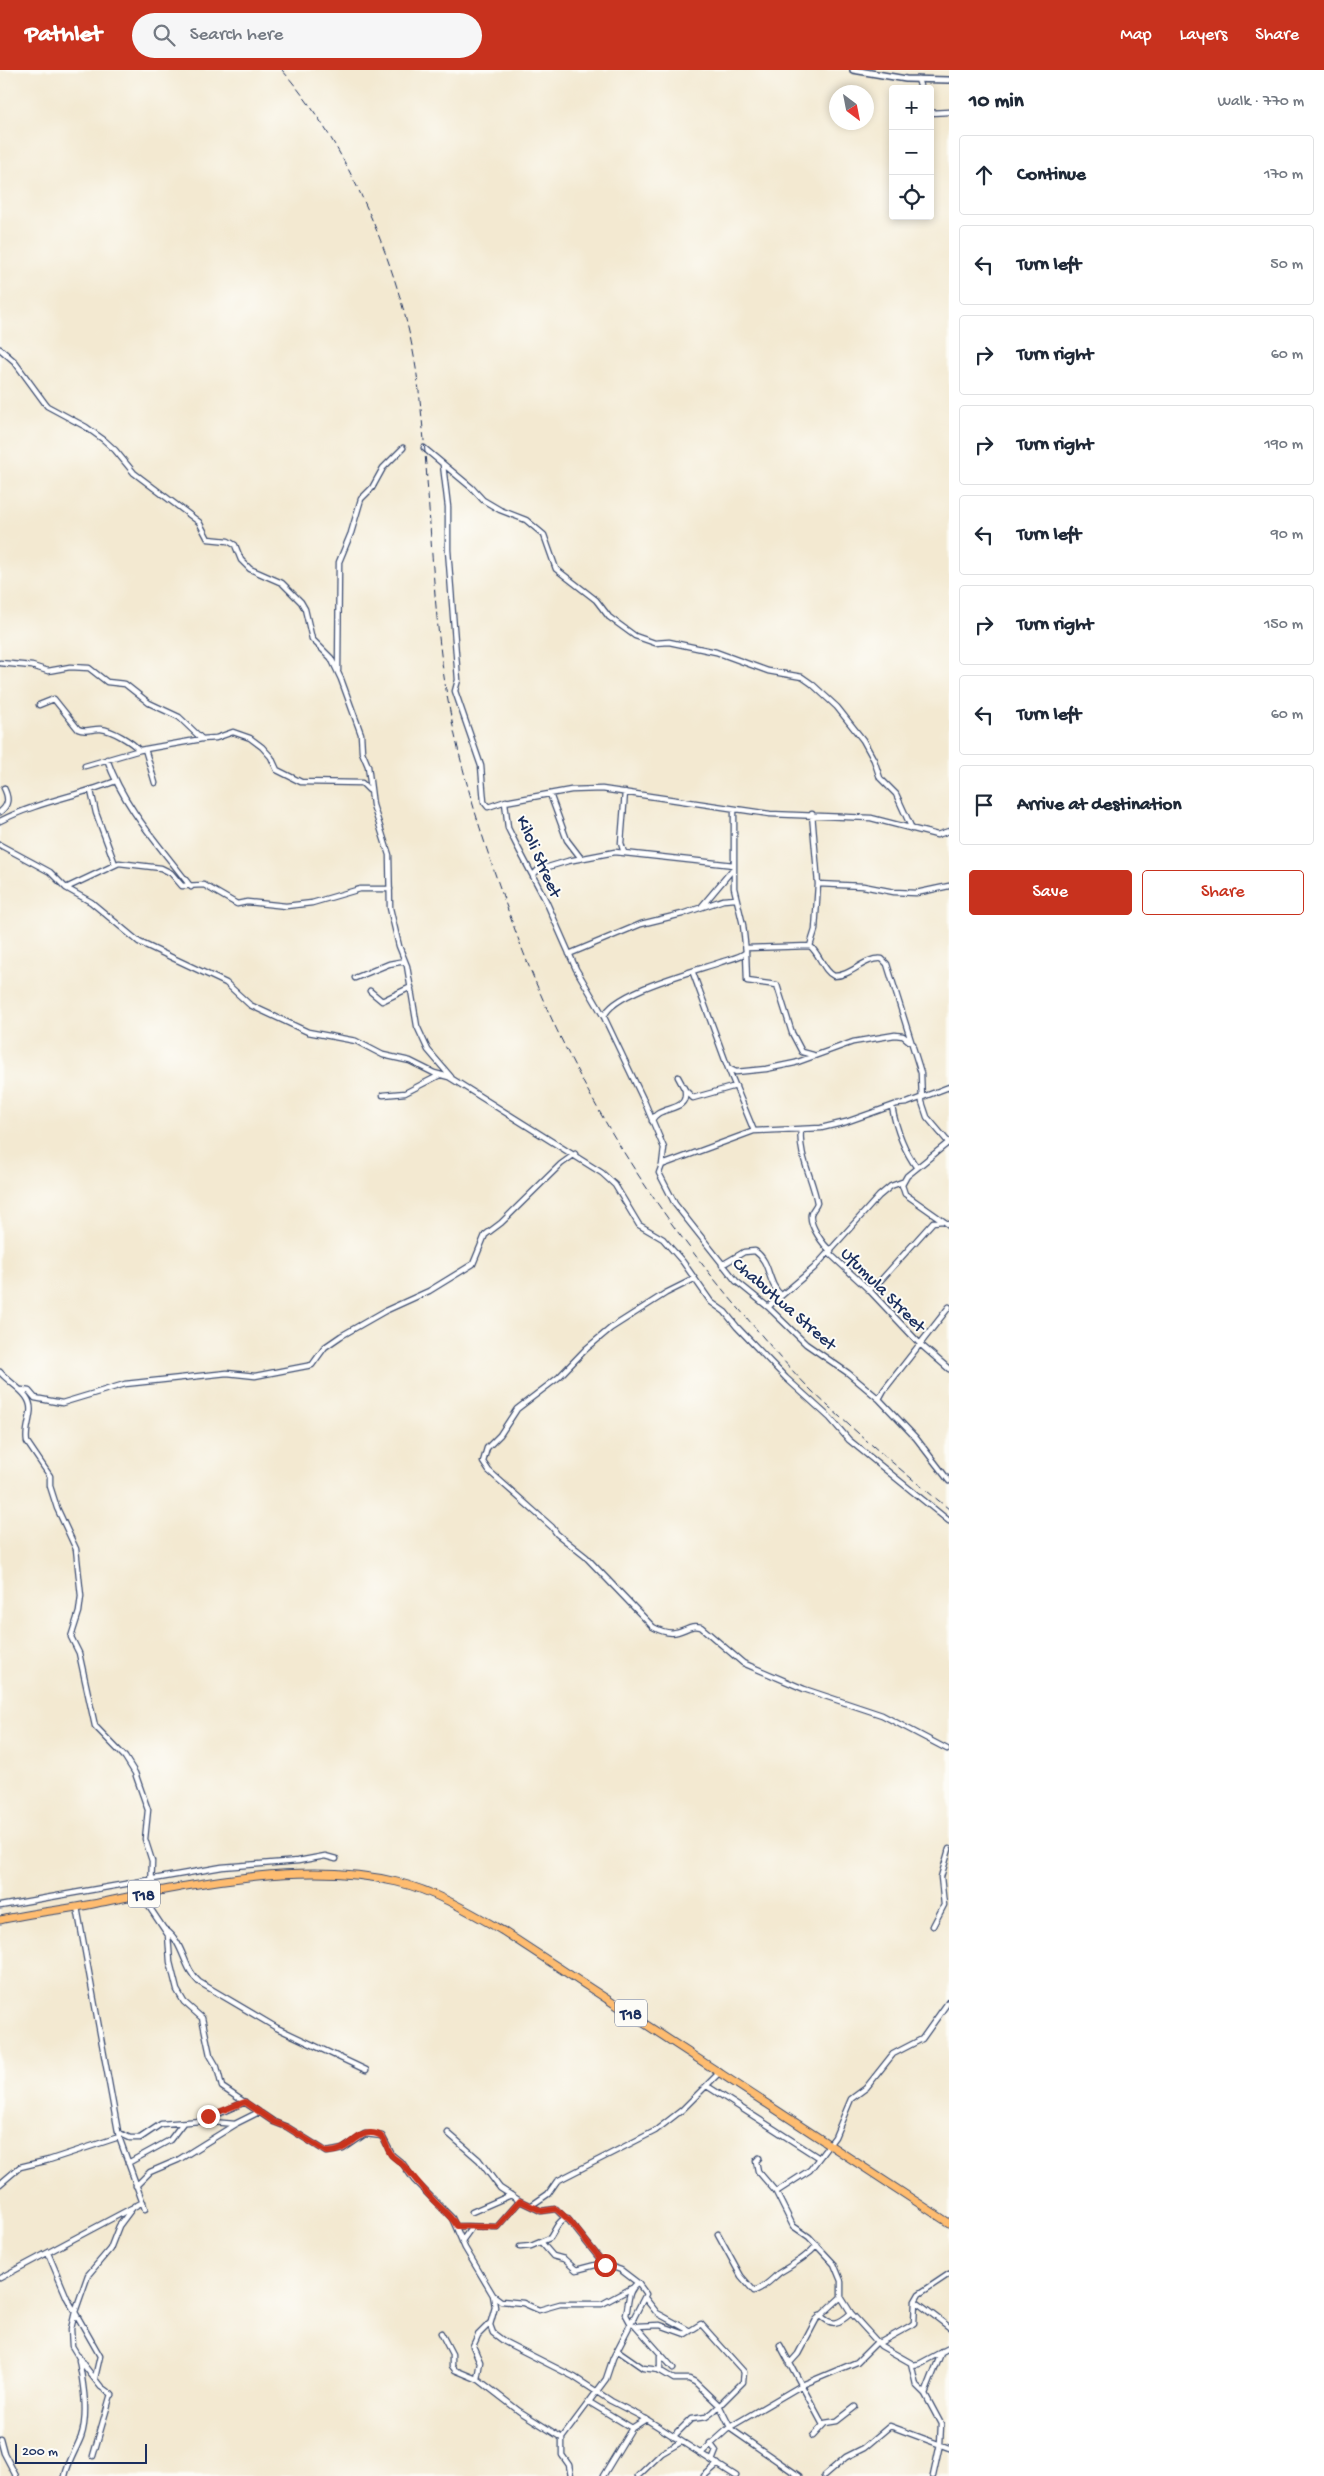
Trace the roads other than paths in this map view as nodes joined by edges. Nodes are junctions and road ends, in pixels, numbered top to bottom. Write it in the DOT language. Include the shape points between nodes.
graph roads {
  1 [pos="853,70"];
  2 [pos="918,79"];
  3 [pos="949,80"];
  4 [pos="920,85"];
  5 [pos="949,112"];
  6 [pos="934,113"];
  7 [pos="0,349"];
  8 [pos="403,448"];
  9 [pos="424,448"];
  10 [pos="443,465"];
  11 [pos="0,663"];
  12 [pos="338,672"];
  13 [pos="39,705"];
  14 [pos="202,739"];
  15 [pos="145,749"];
  16 [pos="139,750"];
  17 [pos="107,759"];
  18 [pos="85,766"];
  19 [pos="116,781"];
  20 [pos="155,783"];
  21 [pos="4,788"];
  22 [pos="91,791"];
  23 [pos="370,791"];
  24 [pos="625,792"];
  25 [pos="550,794"];
  26 [pos="506,801"];
  27 [pos="734,808"];
  28 [pos="0,812"];
  29 [pos="812,814"];
  30 [pos="0,821"];
  31 [pos="912,829"];
  32 [pos="949,831"];
  33 [pos="0,845"];
  34 [pos="624,853"];
  35 [pos="580,858"];
  36 [pos="115,864"];
  37 [pos="733,867"];
  38 [pos="532,875"];
  39 [pos="818,884"];
  40 [pos="949,886"];
  41 [pos="191,887"];
  42 [pos="66,888"];
  43 [pos="390,889"];
  44 [pos="736,899"];
  45 [pos="701,907"];
  46 [pos="810,946"];
  47 [pos="746,950"];
  48 [pos="569,954"];
  49 [pos="405,961"];
  50 [pos="693,973"];
  51 [pos="355,978"];
  52 [pos="411,987"];
  53 [pos="370,991"];
  54 [pos="604,1017"];
  55 [pos="913,1044"];
  56 [pos="814,1055"];
  57 [pos="728,1068"];
  58 [pos="440,1075"];
  59 [pos="678,1077"];
  60 [pos="452,1078"];
  61 [pos="736,1086"];
  62 [pos="949,1087"];
  63 [pos="685,1090"];
  64 [pos="383,1095"];
  65 [pos="923,1096"];
  66 [pos="892,1107"];
  67 [pos="652,1121"];
  68 [pos="800,1130"];
  69 [pos="754,1131"];
  70 [pos="949,1142"];
  71 [pos="575,1154"];
  72 [pos="662,1165"];
  73 [pos="917,1168"];
  74 [pos="902,1182"];
  75 [pos="931,1212"];
  76 [pos="943,1221"];
  77 [pos="933,1222"];
  78 [pos="949,1226"];
  79 [pos="830,1252"];
  80 [pos="722,1265"];
  81 [pos="694,1279"];
  82 [pos="869,1290"];
  83 [pos="781,1295"];
  84 [pos="768,1307"];
  85 [pos="949,1307"];
  86 [pos="920,1344"];
  87 [pos="949,1369"];
  88 [pos="0,1372"];
  89 [pos="20,1390"];
  90 [pos="879,1399"];
  91 [pos="949,1481"];
  92 [pos="949,1521"];
  93 [pos="947,1749"];
  94 [pos="949,1849"];
  95 [pos="336,1859"];
  96 [pos="150,1878"];
  97 [pos="151,1893"];
  98 [pos="0,1906"];
  99 [pos="76,1907"];
  100 [pos="0,1920"];
  101 [pos="933,1926"];
  102 [pos="165,1929"];
  103 [pos="949,2001"];
  104 [pos="366,2070"];
  105 [pos="720,2072"];
  106 [pos="707,2086"];
  107 [pos="245,2102"];
  108 [pos="259,2112"];
  109 [pos="201,2121"];
  110 [pos="183,2123"];
  111 [pos="239,2123"];
  112 [pos="448,2133"];
  113 [pos="119,2135"];
  114 [pos="830,2144"];
  115 [pos="759,2158"];
  116 [pos="819,2158"];
  117 [pos="128,2163"];
  118 [pos="0,2184"];
  119 [pos="136,2186"];
  120 [pos="776,2192"];
  121 [pos="511,2195"];
  122 [pos="520,2201"];
  123 [pos="143,2202"];
  124 [pos="532,2205"];
  125 [pos="134,2206"];
  126 [pos="145,2209"];
  127 [pos="472,2212"];
  128 [pos="565,2218"];
  129 [pos="948,2224"];
  130 [pos="457,2226"];
  131 [pos="472,2226"];
  132 [pos="718,2234"];
  133 [pos="462,2241"];
  134 [pos="541,2242"];
  135 [pos="817,2245"];
  136 [pos="520,2247"];
  137 [pos="48,2253"];
  138 [pos="602,2263"];
  139 [pos="949,2274"];
  140 [pos="0,2278"];
  141 [pos="638,2283"];
  142 [pos="632,2288"];
  143 [pos="493,2296"];
  144 [pos="841,2297"];
  145 [pos="645,2298"];
  146 [pos="915,2301"];
  147 [pos="75,2312"];
  148 [pos="851,2313"];
  149 [pos="820,2315"];
  150 [pos="490,2323"];
  151 [pos="633,2324"];
  152 [pos="949,2326"];
  153 [pos="690,2331"];
  154 [pos="441,2332"];
  155 [pos="877,2342"];
  156 [pos="780,2345"];
  157 [pos="949,2347"];
  158 [pos="617,2350"];
  159 [pos="942,2351"];
  160 [pos="660,2353"];
  161 [pos="77,2354"];
  162 [pos="789,2364"];
  163 [pos="912,2365"];
  164 [pos="673,2368"];
  165 [pos="660,2370"];
  166 [pos="96,2378"];
  167 [pos="477,2379"];
  168 [pos="802,2386"];
  169 [pos="598,2393"];
  170 [pos="925,2394"];
  171 [pos="589,2402"];
  172 [pos="719,2405"];
  173 [pos="856,2407"];
  174 [pos="646,2419"];
  175 [pos="823,2424"];
  176 [pos="730,2426"];
  177 [pos="632,2428"];
  178 [pos="673,2436"];
  179 [pos="813,2436"];
  180 [pos="0,2438"];
  181 [pos="562,2438"];
  182 [pos="681,2442"];
  183 [pos="710,2443"];
  184 [pos="940,2444"];
  185 [pos="949,2448"];
  186 [pos="700,2454"];
  187 [pos="93,2456"];
  188 [pos="712,2461"];
  189 [pos="718,2464"];
  190 [pos="16,2476"];
  191 [pos="65,2476"];
  192 [pos="571,2476"];
  193 [pos="603,2476"];
  194 [pos="638,2476"];
  195 [pos="704,2476"];
  196 [pos="736,2476"];
  197 [pos="799,2476"];
  198 [pos="824,2476"];
  199 [pos="933,2476"];
  1 -- 2 [label="street"];
  2 -- 3 [label="street"];
  2 -- 4 [label="street"];
  5 -- 6 [label="street"];
  7 -- 12 [label="street" via="14,361 49,408 104,440 134,473 200,524 208,539 228,540 235,545 241,560 250,570 282,583 298,598 305,609 312,639 326,651"];
  8 -- 12 [label="street" via="383,468 361,500 352,533 339,562"];
  9 -- 10 [label="street"];
  10 -- 26 [label="street" via="448,501 456,691 481,766 484,802 488,807"];
  10 -- 31 [label="street" via="483,500 526,520 544,535 556,569 635,636 655,643 669,642 716,652 768,671 802,677 812,684 837,707 863,740 880,778 896,794"];
  11 -- 14 [label="street" via="48,671 89,668 107,682 125,684 149,703 179,717"];
  12 -- 23 [label="street" via="361,734"];
  13 -- 16 [label="street" via="54,699 78,729 104,729 128,739"];
  14 -- 15 [label="street"];
  14 -- 23 [label="street" via="238,733 268,752 278,770 301,782 362,783"];
  15 -- 16 [label="street"];
  15 -- 20 [label="street"];
  16 -- 17 [label="street"];
  17 -- 18 [label="street"];
  17 -- 19 [label="street"];
  19 -- 22 [label="street"];
  19 -- 41 [label="street" via="140,823"];
  21 -- 28 [label="street" via="7,804"];
  22 -- 30 [label="street" via="46,802"];
  22 -- 36 [label="street"];
  23 -- 43 [label="street" via="389,855"];
  24 -- 25 [label="street, Kiloli Street" via="591,788"];
  24 -- 27 [label="street, Kiloli Street"];
  24 -- 34 [label="street" via="621,843"];
  25 -- 26 [label="street, Kiloli Street"];
  25 -- 35 [label="street" via="567,840"];
  26 -- 38 [label="street, Kiloli Street" via="508,828"];
  27 -- 29 [label="street, Kiloli Street" via="770,814"];
  27 -- 37 [label="street"];
  29 -- 31 [label="street, Kiloli Street" via="876,818"];
  29 -- 39 [label="street"];
  31 -- 32 [label="street, Kiloli Street" via="937,835"];
  33 -- 42 [label="street" via="50,872"];
  34 -- 35 [label="street"];
  34 -- 37 [label="street"];
  35 -- 38 [label="street" via="538,870"];
  36 -- 41 [label="street" via="161,868 171,873 182,886"];
  36 -- 42 [label="street"];
  37 -- 44 [label="street"];
  37 -- 45 [label="street"];
  38 -- 48 [label="street, Kiloli Street"];
  39 -- 40 [label="street" via="916,893"];
  39 -- 46 [label="street" via="815,930"];
  41 -- 43 [label="street" via="204,884 237,904 286,906 312,904 360,888"];
  42 -- 58 [label="street" via="91,902 139,942 226,983 250,1005 308,1032 362,1043 383,1055 410,1061"];
  43 -- 49 [label="street" via="394,924"];
  44 -- 45 [label="street"];
  44 -- 47 [label="street"];
  45 -- 48 [label="street" via="618,932"];
  46 -- 47 [label="street"];
  46 -- 55 [label="street" via="820,956 829,974 834,976 852,972 875,959 884,961"];
  47 -- 50 [label="street"];
  47 -- 56 [label="street" via="747,981 776,985 800,1049 804,1054"];
  48 -- 54 [label="street, Kiloli Street"];
  49 -- 51 [label="street"];
  49 -- 52 [label="street"];
  50 -- 54 [label="street" via="635,992 609,1006"];
  50 -- 57 [label="street"];
  52 -- 53 [label="street" via="382,1001"];
  52 -- 60 [label="street" via="422,1038"];
  54 -- 67 [label="street, Kiloli Street"];
  55 -- 56 [label="street" via="903,1036 895,1035 853,1042"];
  55 -- 65 [label="street"];
  56 -- 57 [label="street" via="795,1063 760,1070 736,1072"];
  57 -- 61 [label="street"];
  58 -- 60 [label="street"];
  58 -- 64 [label="street" via="405,1093"];
  59 -- 63 [label="street"];
  60 -- 71 [label="street"];
  61 -- 63 [label="street" via="693,1098"];
  61 -- 69 [label="street"];
  62 -- 65 [label="street"];
  63 -- 67 [label="street" via="683,1104 656,1114"];
  65 -- 66 [label="street"];
  65 -- 70 [label="street" via="924,1110 930,1123"];
  66 -- 68 [label="street" via="846,1122"];
  66 -- 73 [label="street" via="895,1124"];
  67 -- 72 [label="street, Kiloli Street" via="664,1148"];
  68 -- 69 [label="street"];
  68 -- 79 [label="street, Ufumula Street" via="817,1203 811,1220"];
  69 -- 72 [label="street"];
  70 -- 73 [label="street"];
  71 -- 81 [label="street" via="610,1180 639,1225 663,1239"];
  71 -- 89 [label="street" via="485,1234 473,1264 429,1291 341,1336 325,1347 312,1365 255,1376 227,1373 125,1384 60,1403 35,1398 29,1391"];
  72 -- 80 [label="street, Chabutwa Street" via="659,1174 670,1196"];
  73 -- 74 [label="street"];
  74 -- 75 [label="street" via="906,1194"];
  74 -- 79 [label="street" via="879,1196"];
  75 -- 76 [label="street"];
  75 -- 77 [label="street"];
  76 -- 77 [label="street"];
  76 -- 78 [label="street"];
  77 -- 82 [label="street"];
  79 -- 82 [label="street, Ufumula Street"];
  79 -- 83 [label="street"];
  80 -- 83 [label="street" via="744,1252 755,1251 767,1265"];
  80 -- 84 [label="street, Chabutwa Street"];
  81 -- 92 [label="street" via="711,1302 725,1312 736,1327 849,1440"];
  81 -- 93 [label="street" via="611,1328 559,1377 521,1405 487,1448 483,1462 498,1481 510,1487 559,1536 586,1557 653,1627 677,1633 694,1625 701,1627 743,1663 804,1689 880,1714"];
  82 -- 86 [label="street, Ufumula Street"];
  83 -- 84 [label="street"];
  84 -- 90 [label="street, Chabutwa Street" via="806,1344"];
  85 -- 86 [label="street"];
  86 -- 87 [label="street, Ufumula Street"];
  86 -- 90 [label="street"];
  88 -- 89 [label="street"];
  89 -- 96 [label="street" via="31,1407 27,1442 50,1476 57,1508 76,1549 81,1596 72,1637 79,1653 94,1726 135,1773 148,1810 145,1839 151,1855"];
  90 -- 91 [label="street, Chabutwa Street" via="916,1438"];
  94 -- 101 [label="street" via="941,1878 944,1904"];
  95 -- 96 [label="street" via="325,1856"];
  96 -- 97 [label="street"];
  96 -- 98 [label="street"];
  97 -- 99 [label="highway, T18"];
  97 -- 102 [label="street" via="148,1905"];
  97 -- 105 [label="highway, T18" via="289,1872 347,1873 410,1885 457,1905 504,1931"];
  99 -- 100 [label="highway, T18"];
  99 -- 113 [label="street"];
  102 -- 104 [label="street" via="177,1940 200,1982 277,2028"];
  102 -- 107 [label="street" via="175,1986 184,2002 202,2018 208,2051 219,2082"];
  103 -- 114 [label="street" via="922,2039 893,2054 866,2088 851,2099"];
  105 -- 106 [label="street"];
  105 -- 114 [label="highway, T18"];
  106 -- 116 [label="street"];
  106 -- 124 [label="street" via="668,2123 557,2182"];
  107 -- 108 [label="street"];
  107 -- 109 [label="street"];
  108 -- 111 [label="street"];
  108 -- 130 [label="street" via="327,2152 343,2149 365,2134 382,2136 392,2155 448,2212"];
  109 -- 110 [label="street"];
  109 -- 111 [label="street"];
  110 -- 113 [label="street" via="159,2124 140,2138"];
  110 -- 117 [label="street" via="170,2140"];
  111 -- 119 [label="street" via="178,2160 150,2172"];
  112 -- 121 [label="street" via="479,2160 494,2182"];
  113 -- 117 [label="street"];
  113 -- 118 [label="street" via="20,2167"];
  114 -- 116 [label="street"];
  114 -- 129 [label="highway, T18"];
  115 -- 120 [label="street" via="757,2170"];
  116 -- 120 [label="street" via="804,2176"];
  117 -- 119 [label="street"];
  119 -- 123 [label="street"];
  120 -- 135 [label="street" via="790,2221"];
  121 -- 122 [label="street"];
  121 -- 127 [label="street"];
  122 -- 124 [label="street"];
  122 -- 131 [label="street" via="497,2227"];
  123 -- 125 [label="street"];
  123 -- 126 [label="street"];
  124 -- 128 [label="street" via="542,2211 556,2209"];
  125 -- 137 [label="street"];
  125 -- 147 [label="street" via="119,2226 110,2249 88,2276"];
  128 -- 134 [label="street" via="550,2238"];
  128 -- 138 [label="street"];
  130 -- 131 [label="street"];
  130 -- 133 [label="street"];
  131 -- 133 [label="street"];
  132 -- 135 [label="street" via="746,2284 754,2291 810,2254"];
  133 -- 143 [label="street"];
  134 -- 136 [label="street"];
  134 -- 138 [label="street" via="553,2256 564,2259 576,2270"];
  135 -- 144 [label="street" via="840,2275"];
  137 -- 140 [label="street"];
  137 -- 147 [label="street"];
  138 -- 141 [label="street" via="621,2270"];
  139 -- 146 [label="street" via="922,2292"];
  141 -- 142 [label="street"];
  141 -- 145 [label="street"];
  142 -- 143 [label="street" via="602,2304 561,2304 539,2310 523,2302 501,2301"];
  142 -- 151 [label="street" via="626,2315"];
  143 -- 150 [label="street" via="495,2307"];
  144 -- 148 [label="street"];
  144 -- 149 [label="street"];
  145 -- 151 [label="street"];
  145 -- 153 [label="street" via="656,2313"];
  146 -- 152 [label="street"];
  146 -- 155 [label="street" via="913,2324"];
  147 -- 161 [label="street" via="70,2340"];
  147 -- 166 [label="street" via="100,2356"];
  148 -- 149 [label="street" via="834,2324"];
  148 -- 155 [label="street"];
  149 -- 162 [label="street"];
  150 -- 167 [label="street" via="478,2335 473,2346 480,2362"];
  150 -- 169 [label="street" via="493,2333 505,2342"];
  151 -- 153 [label="street" via="660,2325 685,2334"];
  151 -- 158 [label="street"];
  151 -- 160 [label="street"];
  153 -- 172 [label="street" via="701,2324 744,2372 743,2382"];
  154 -- 167 [label="street" via="452,2354 455,2370"];
  155 -- 163 [label="street"];
  155 -- 168 [label="street" via="857,2362"];
  156 -- 162 [label="street"];
  157 -- 159 [label="street"];
  158 -- 165 [label="street" via="643,2368"];
  158 -- 169 [label="street"];
  159 -- 163 [label="street"];
  159 -- 170 [label="street"];
  160 -- 164 [label="street"];
  160 -- 165 [label="street"];
  161 -- 166 [label="street"];
  161 -- 191 [label="street" via="85,2407 82,2434"];
  162 -- 168 [label="street"];
  163 -- 170 [label="street" via="916,2384"];
  165 -- 172 [label="street" via="674,2379 695,2382"];
  166 -- 187 [label="street" via="111,2395"];
  167 -- 181 [label="street"];
  168 -- 175 [label="street"];
  168 -- 176 [label="street"];
  169 -- 171 [label="street"];
  169 -- 174 [label="street"];
  170 -- 184 [label="street" via="941,2424"];
  171 -- 177 [label="street"];
  171 -- 181 [label="street"];
  172 -- 176 [label="street"];
  172 -- 178 [label="street" via="706,2417 691,2419"];
  173 -- 175 [label="street" via="837,2420"];
  174 -- 177 [label="street"];
  174 -- 178 [label="street"];
  175 -- 179 [label="street"];
  176 -- 183 [label="street"];
  176 -- 197 [label="street" via="739,2436"];
  177 -- 193 [label="street"];
  178 -- 182 [label="street"];
  180 -- 190 [label="street"];
  181 -- 192 [label="street" via="562,2455"];
  182 -- 186 [label="street"];
  182 -- 194 [label="street" via="657,2457"];
  183 -- 186 [label="street"];
  183 -- 188 [label="street" via="716,2451"];
  184 -- 185 [label="street"];
  184 -- 198 [label="street" via="890,2426"];
  184 -- 199 [label="street"];
  186 -- 188 [label="street"];
  188 -- 189 [label="street"];
  189 -- 195 [label="street"];
  189 -- 196 [label="street"];
}
